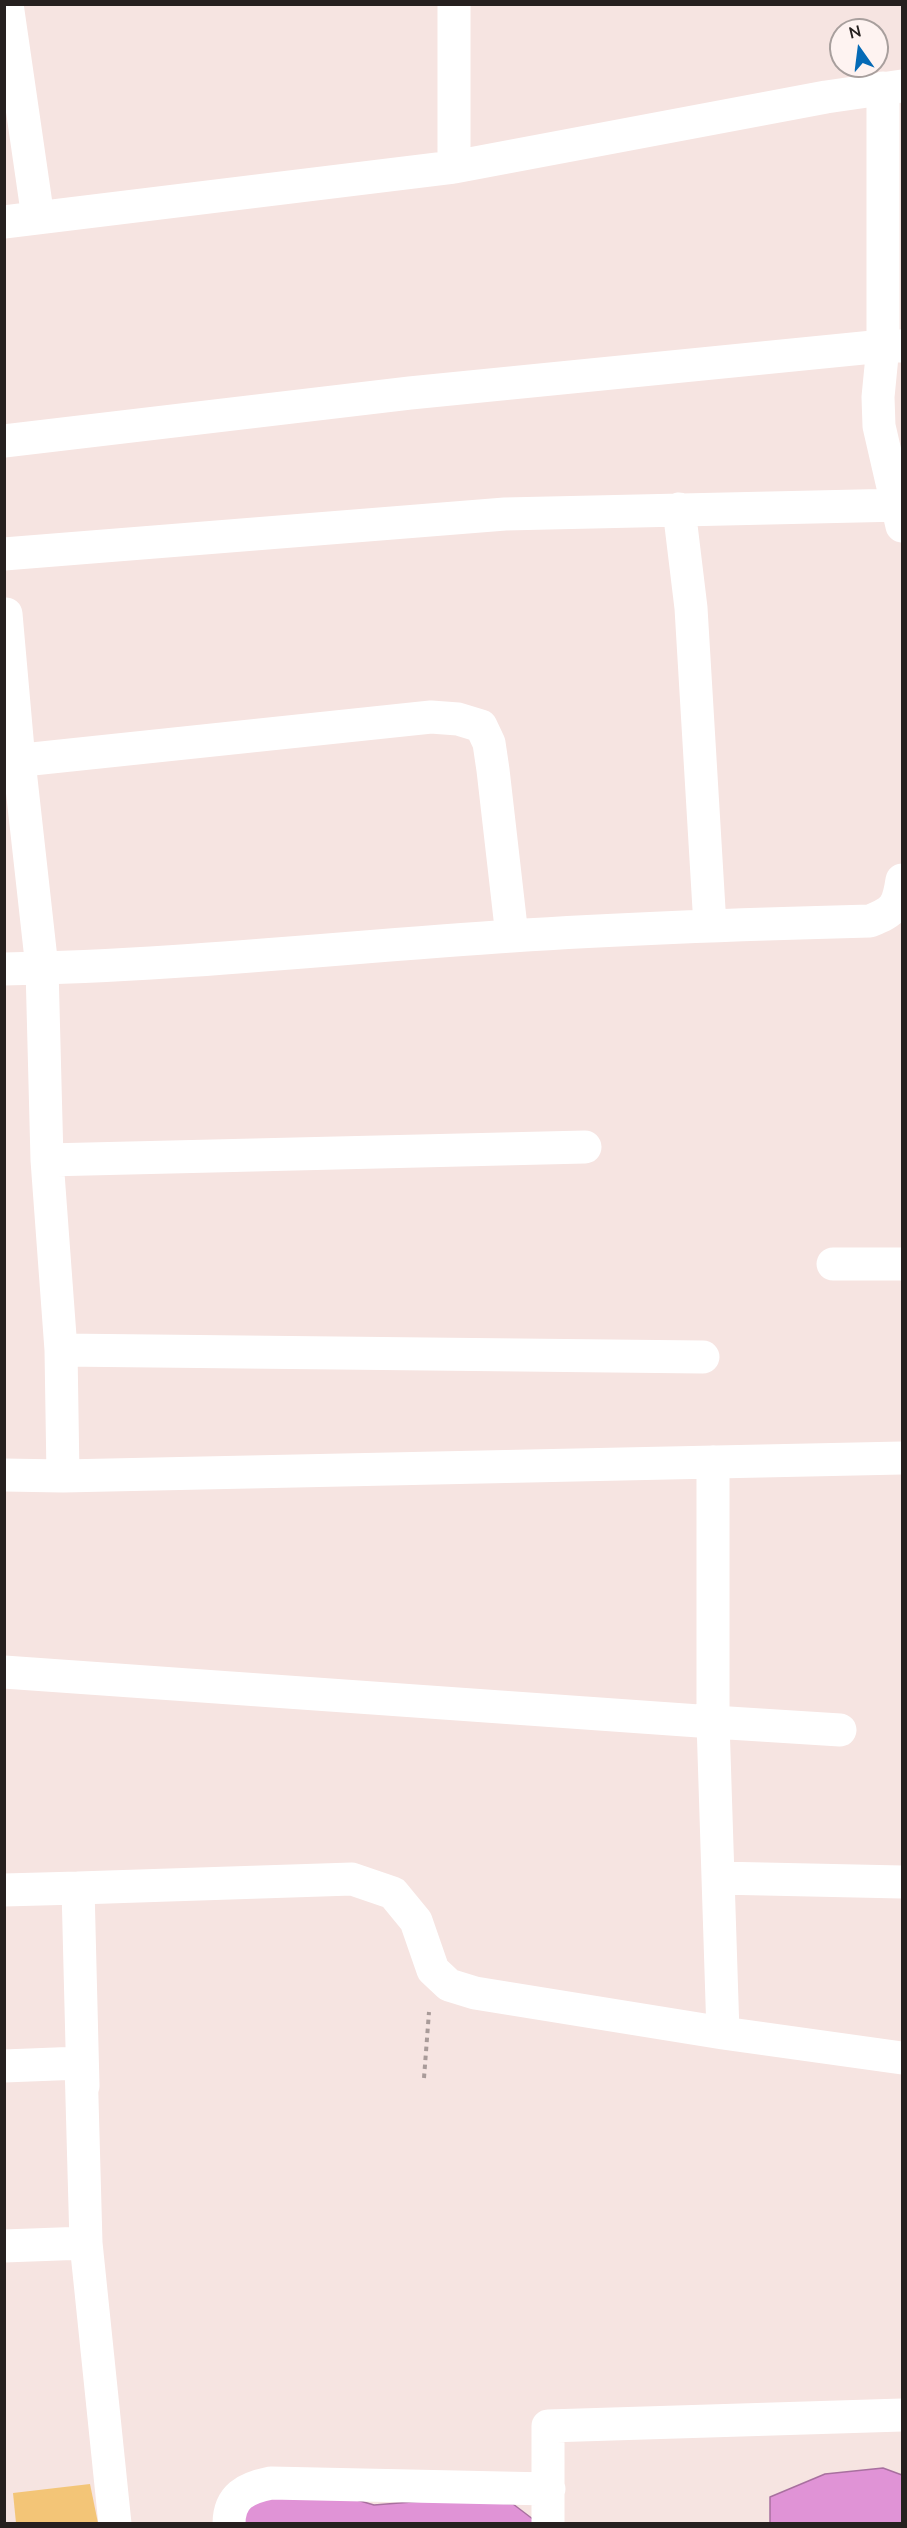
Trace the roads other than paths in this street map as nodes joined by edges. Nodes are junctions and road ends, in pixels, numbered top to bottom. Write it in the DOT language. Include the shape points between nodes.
graph roads {
  1 [pos="7,4"];
  2 [pos="454,4"];
  3 [pos="893,87"];
  4 [pos="454,167"];
  5 [pos="38,218"];
  6 [pos="4,222"];
  7 [pos="893,346"];
  8 [pos="4,441"];
  9 [pos="680,509"];
  10 [pos="901,512"];
  11 [pos="4,554"];
  12 [pos="5,610"];
  13 [pos="12,761"];
  14 [pos="903,880"];
  15 [pos="710,926"];
  16 [pos="512,936"];
  17 [pos="42,968"];
  18 [pos="4,969"];
  19 [pos="585,1147"];
  20 [pos="46,1160"];
  21 [pos="834,1264"];
  22 [pos="903,1264"];
  23 [pos="61,1350"];
  24 [pos="703,1357"];
  25 [pos="903,1458"];
  26 [pos="713,1462"];
  27 [pos="4,1475"];
  28 [pos="63,1476"];
  29 [pos="4,1672"];
  30 [pos="713,1722"];
  31 [pos="840,1730"];
  32 [pos="718,1878"];
  33 [pos="903,1882"];
  34 [pos="78,1888"];
  35 [pos="4,1890"];
  36 [pos="723,2033"];
  37 [pos="903,2058"];
  38 [pos="4,2066"];
  39 [pos="83,2087"];
  40 [pos="86,2243"];
  41 [pos="4,2246"];
  42 [pos="903,2415"];
  43 [pos="549,2489"];
  44 [pos="115,2523"];
  45 [pos="229,2523"];
  46 [pos="548,2523"];
  1 -- 5 [label="street"];
  2 -- 4 [label="street"];
  3 -- 4 [label="street"];
  3 -- 7 [label="street"];
  4 -- 5 [label="street"];
  5 -- 6 [label="street"];
  7 -- 8 [label="street" via="410,393"];
  7 -- 10 [label="street" via="878,396 879,426"];
  9 -- 10 [label="street"];
  9 -- 11 [label="street" via="493,515"];
  9 -- 15 [label="street" via="691,608"];
  12 -- 13 [label="street"];
  13 -- 16 [label="street" via="431,717 481,726 494,770"];
  13 -- 17 [label="street"];
  14 -- 15 [label="street" via="899,900 889,914 870,921"];
  15 -- 16 [label="street"];
  16 -- 17 [label="street" via="227,959"];
  17 -- 18 [label="street"];
  17 -- 20 [label="street"];
  19 -- 20 [label="street"];
  20 -- 23 [label="street"];
  21 -- 22 [label="street"];
  23 -- 24 [label="street"];
  23 -- 28 [label="street"];
  25 -- 26 [label="street"];
  26 -- 28 [label="street"];
  26 -- 30 [label="street"];
  27 -- 28 [label="street"];
  29 -- 30 [label="street"];
  30 -- 31 [label="street"];
  30 -- 32 [label="street"];
  32 -- 33 [label="street"];
  32 -- 36 [label="street"];
  34 -- 35 [label="street"];
  34 -- 36 [label="street" via="352,1879 393,1893 416,1921 433,1970 449,1985 475,1993"];
  34 -- 39 [label="street"];
  36 -- 37 [label="street"];
  38 -- 39 [label="street" via="81,2063"];
  39 -- 40 [label="street"];
  40 -- 41 [label="street"];
  40 -- 44 [label="street"];
  42 -- 43 [label="street" via="548,2426"];
  43 -- 45 [label="street" via="271,2483 254,2486 240,2495 229,2509"];
  43 -- 46 [label="street"];
}
